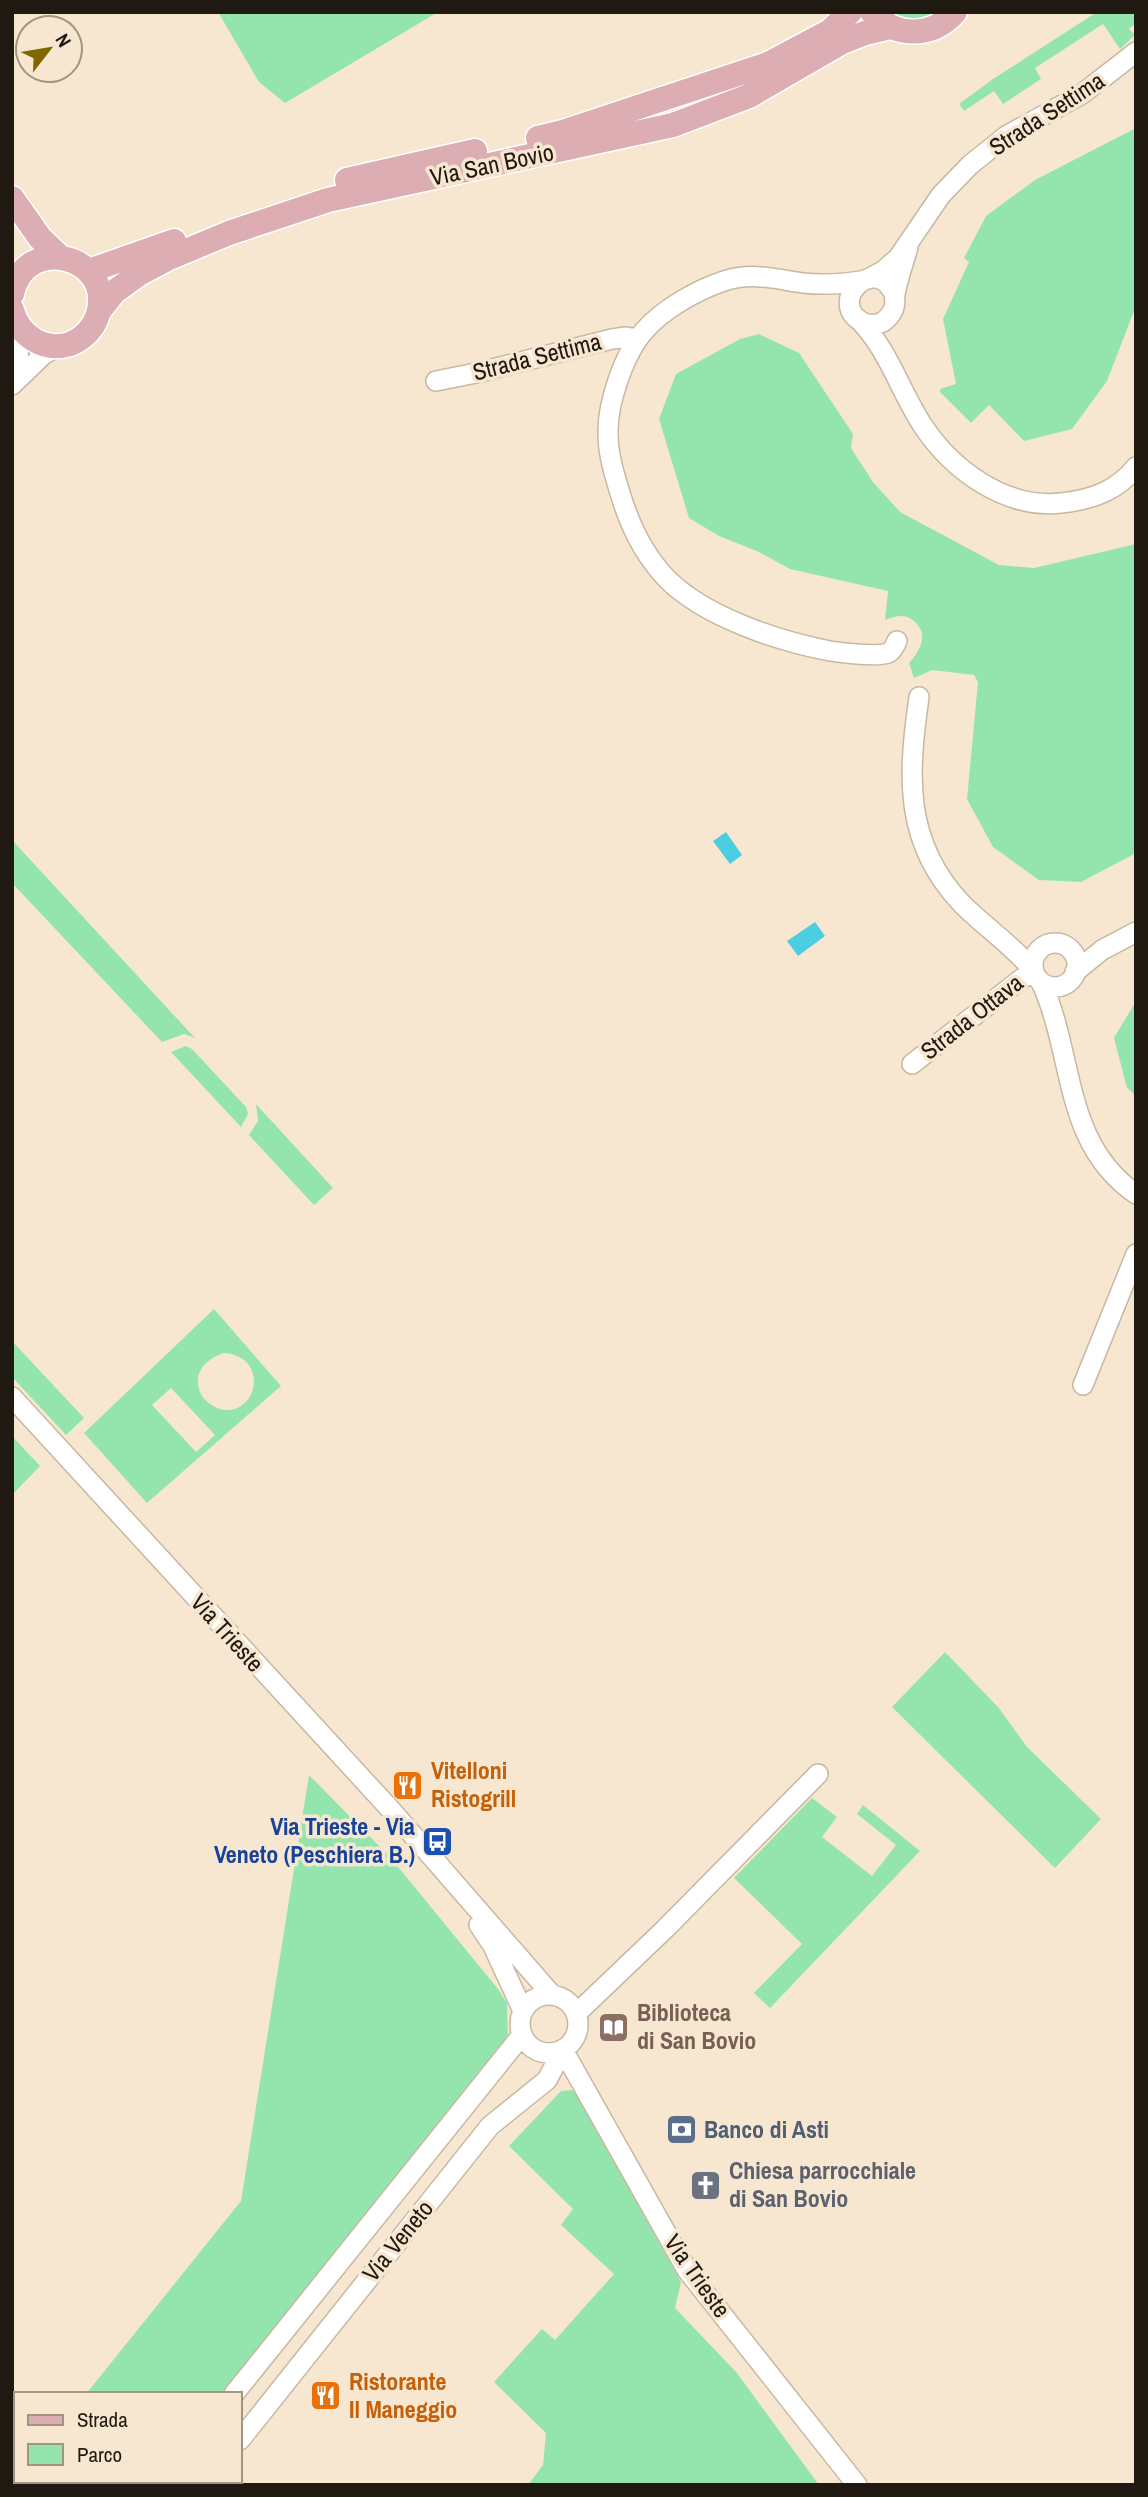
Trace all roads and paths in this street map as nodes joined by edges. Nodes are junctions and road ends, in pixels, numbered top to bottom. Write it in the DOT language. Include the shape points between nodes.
graph roads {
  1 [pos="849,12"];
  2 [pos="955,12"];
  3 [pos="881,20"];
  4 [pos="1136,52"];
  5 [pos="17,206"];
  6 [pos="909,243"];
  7 [pos="60,257"];
  8 [pos="28,267"];
  9 [pos="89,271"];
  10 [pos="864,280"];
  11 [pos="804,283"];
  12 [pos="12,294"];
  13 [pos="895,296"];
  14 [pos="99,311"];
  15 [pos="856,316"];
  16 [pos="889,317"];
  17 [pos="16,319"];
  18 [pos="638,339"];
  19 [pos="58,346"];
  20 [pos="894,370"];
  21 [pos="436,381"];
  22 [pos="13,385"];
  23 [pos="1136,467"];
  24 [pos="897,641"];
  25 [pos="919,697"];
  26 [pos="990,928"];
  27 [pos="1136,932"];
  28 [pos="1116,941"];
  29 [pos="1056,944"];
  30 [pos="1037,976"];
  31 [pos="1073,976"];
  32 [pos="1062,1043"];
  33 [pos="912,1064"];
  34 [pos="1136,1194"];
  35 [pos="1136,1254"];
  36 [pos="1083,1385"];
  37 [pos="12,1397"];
  38 [pos="818,1774"];
  39 [pos="443,1868"];
  40 [pos="552,1995"];
  41 [pos="523,2011"];
  42 [pos="576,2014"];
  43 [pos="522,2035"];
  44 [pos="563,2050"];
  45 [pos="236,2392"];
  46 [pos="242,2437"];
  47 [pos="857,2485"];
  1 -- 9 [label="main road, Via San Bovio" via="830,31 768,64 563,132 320,186"];
  2 -- 3 [label="main road, Via San Bovio" via="925,31 905,32"];
  3 -- 14 [label="main road, Via San Bovio" via="750,96 673,125 328,200 229,233 139,274 114,292"];
  4 -- 6 [label="street, Strada Settima" via="1082,94 1006,136 970,165 941,195"];
  5 -- 7 [label="main road"];
  5 -- 8 [label="main road"];
  6 -- 10 [label="street, Strada Settima" via="883,271"];
  6 -- 13 [label="street, Strada Settima"];
  7 -- 8 [label="main road" via="44,258"];
  7 -- 9 [label="main road"];
  8 -- 12 [label="main road"];
  9 -- 14 [label="main road" via="100,293"];
  10 -- 11 [label="street, Strada Settima"];
  10 -- 13 [label="street" via="888,284"];
  10 -- 15 [label="street" via="849,298"];
  11 -- 15 [label="street, Strada Settima"];
  11 -- 18 [label="street, Strada Settima" via="766,276 724,281 678,304"];
  13 -- 16 [label="street, Strada Settima"];
  14 -- 19 [label="main road, Via San Bovio" via="85,335"];
  15 -- 16 [label="street" via="879,324"];
  15 -- 20 [label="street, Strada Settima" via="873,334"];
  16 -- 20 [label="street, Strada Settima"];
  17 -- 19 [label="main road" via="31,339"];
  17 -- 22 [label="street" via="18,366"];
  18 -- 21 [label="street, Strada Settima" via="612,339"];
  18 -- 24 [label="street, Strada Settima" via="609,410 608,436 626,513 648,555 669,580 731,620 810,647 847,654 888,653"];
  19 -- 22 [label="street"];
  20 -- 23 [label="street, Strada Settima" via="924,428 946,453 1008,497 1037,505 1076,501 1108,491"];
  25 -- 26 [label="street, Strada Ottava" via="911,793 921,836 938,874 962,904"];
  26 -- 29 [label="street, Strada Ottava" via="1014,941"];
  26 -- 30 [label="street, Strada Ottava"];
  27 -- 28 [label="street, Strada Ottava"];
  28 -- 29 [label="street, Strada Ottava"];
  28 -- 31 [label="street, Strada Ottava"];
  29 -- 30 [label="street, Strada Ottava" via="1046,945 1035,955"];
  29 -- 31 [label="street" via="1074,956"];
  30 -- 31 [label="street, Strada Ottava" via="1053,987"];
  30 -- 32 [label="street, Strada Ottava"];
  30 -- 33 [label="street, Strada Ottava"];
  31 -- 32 [label="street, Strada Ottava"];
  32 -- 34 [label="street, Strada Ottava" via="1083,1130 1099,1157"];
  35 -- 36 [label="street"];
  37 -- 39 [label="street, Via Trieste"];
  38 -- 42 [label="street"];
  39 -- 40 [label="street"];
  39 -- 41 [label="street" via="493,1946"];
  40 -- 41 [label="street" via="535,1998"];
  40 -- 42 [label="street" via="565,2000"];
  41 -- 43 [label="street"];
  42 -- 44 [label="street" via="576,2036"];
  43 -- 44 [label="street" via="540,2051"];
  43 -- 45 [label="street, Via Veneto"];
  44 -- 46 [label="street, Via Veneto" via="547,2080 490,2126"];
  44 -- 47 [label="street, Via Trieste" via="687,2270"];
}
